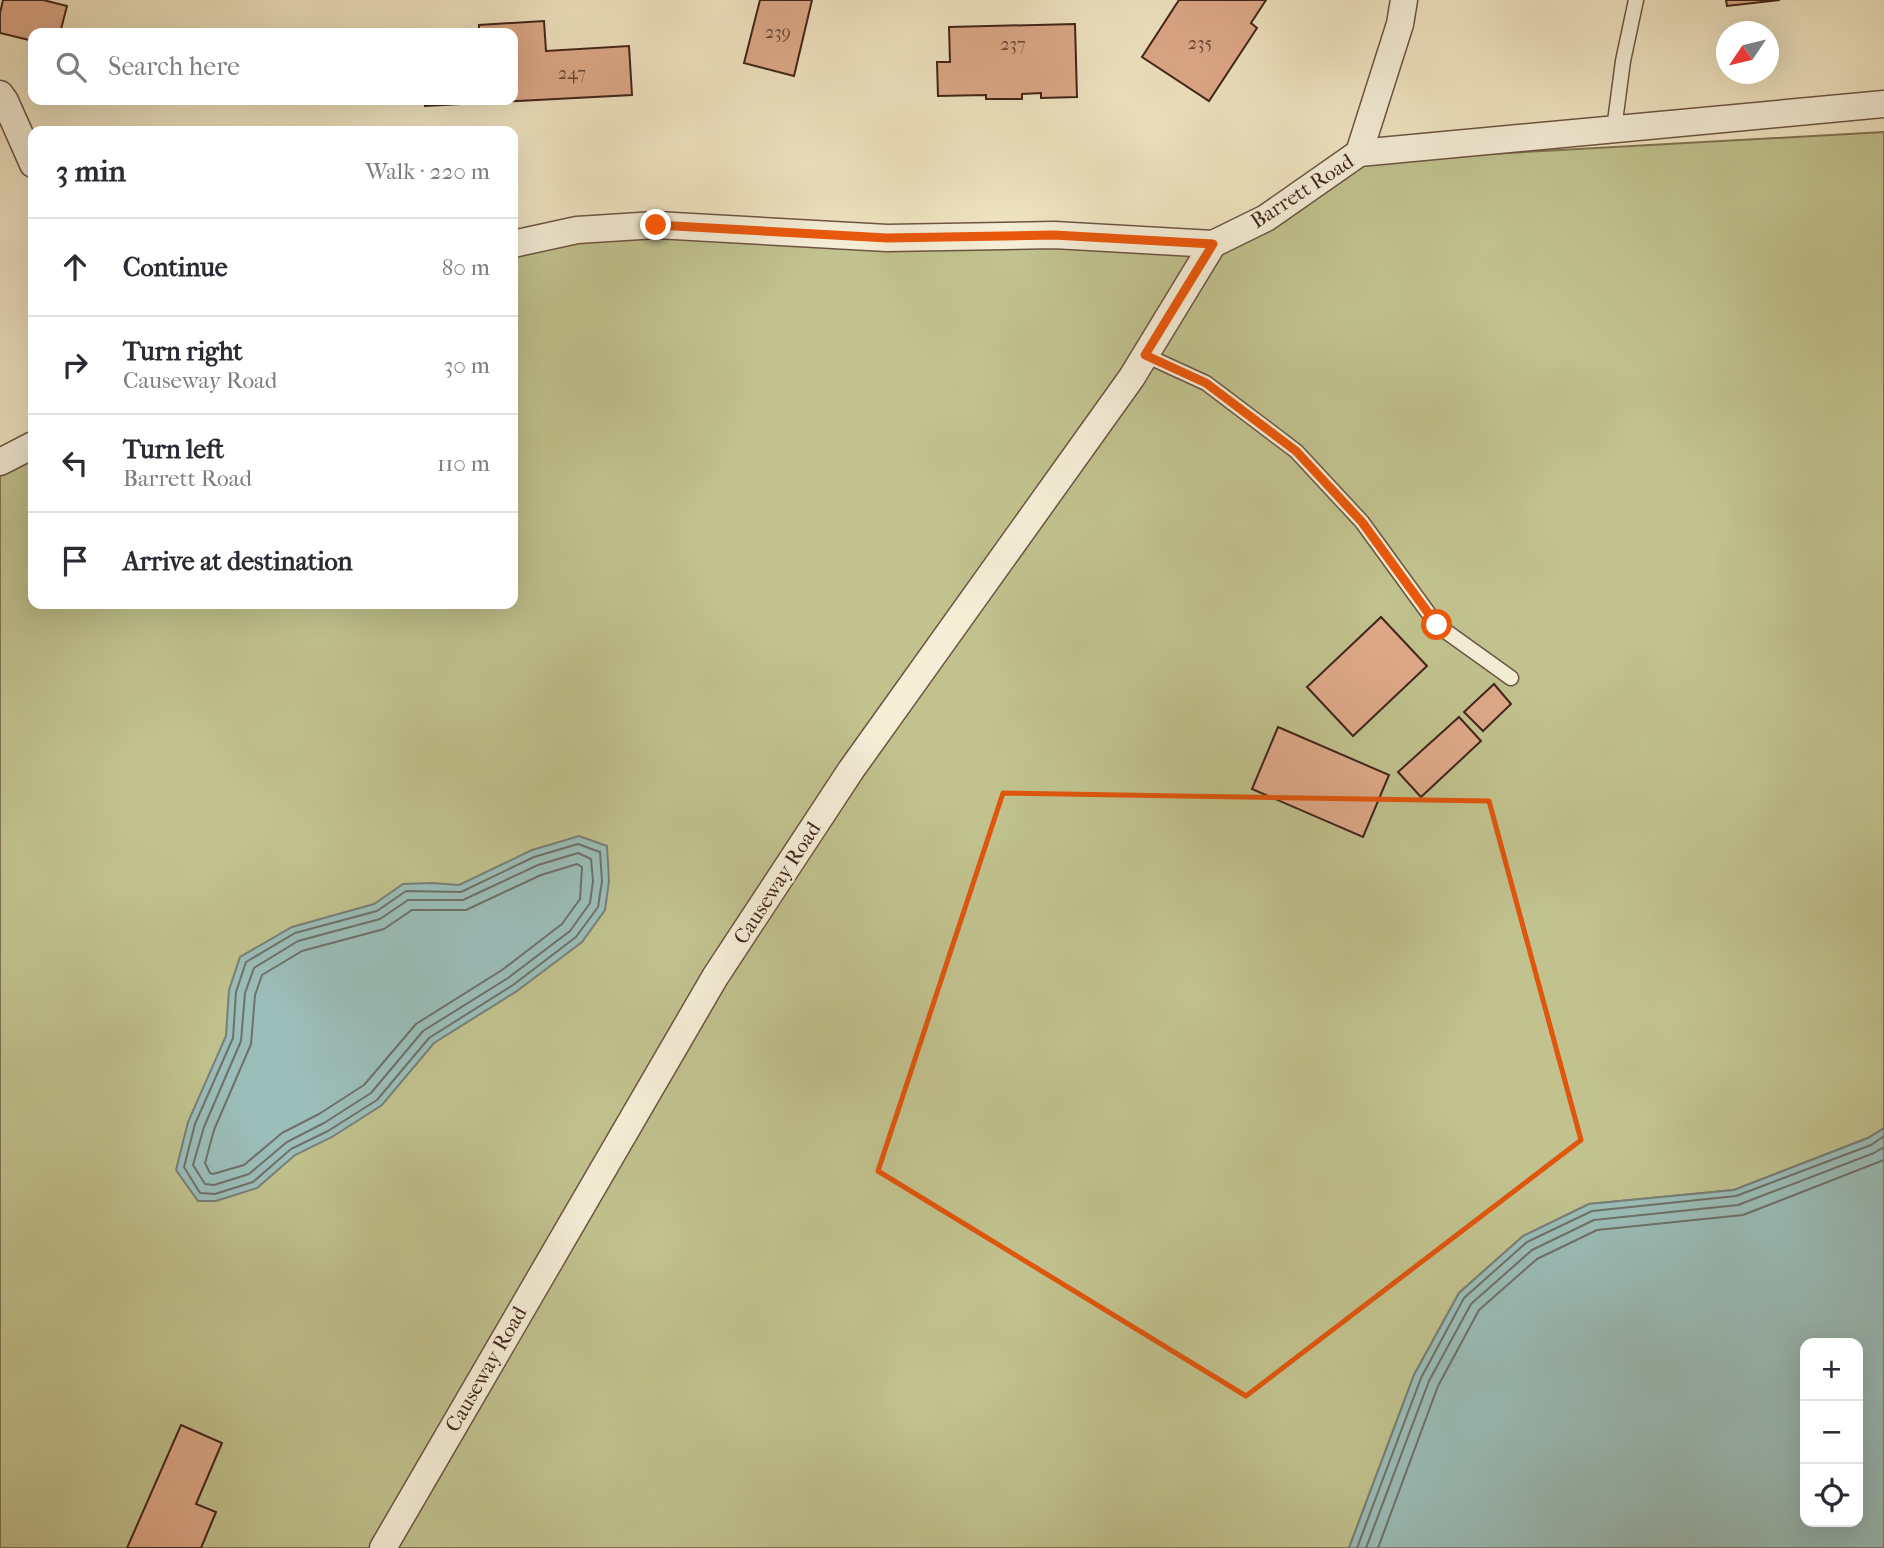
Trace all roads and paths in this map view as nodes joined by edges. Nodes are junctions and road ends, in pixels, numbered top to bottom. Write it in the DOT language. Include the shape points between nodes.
graph roads {
  1 [pos="1404,0"];
  2 [pos="1636,0"];
  3 [pos="0,94"];
  4 [pos="1884,104"];
  5 [pos="1614,129"];
  6 [pos="28,153"];
  7 [pos="1359,153"];
  8 [pos="518,243"];
  9 [pos="1213,244"];
  10 [pos="1145,355"];
  11 [pos="28,448"];
  12 [pos="0,462"];
  13 [pos="1510,678"];
  14 [pos="383,1548"];
  1 -- 7 [label="street"];
  2 -- 5 [label="lane"];
  3 -- 6 [label="street"];
  4 -- 5 [label="street, Barrett Road"];
  5 -- 7 [label="street, Barrett Road"];
  7 -- 9 [label="street, Barrett Road" via="1266,218"];
  8 -- 9 [label="street, Barrett Road" via="577,230 656,225 887,238 1054,235"];
  9 -- 10 [label="street, Causeway Road"];
  10 -- 13 [label="lane" via="1206,383 1296,451 1362,522 1437,625"];
  10 -- 14 [label="street, Causeway Road" via="851,769 715,977"];
  11 -- 12 [label="street"];
}
